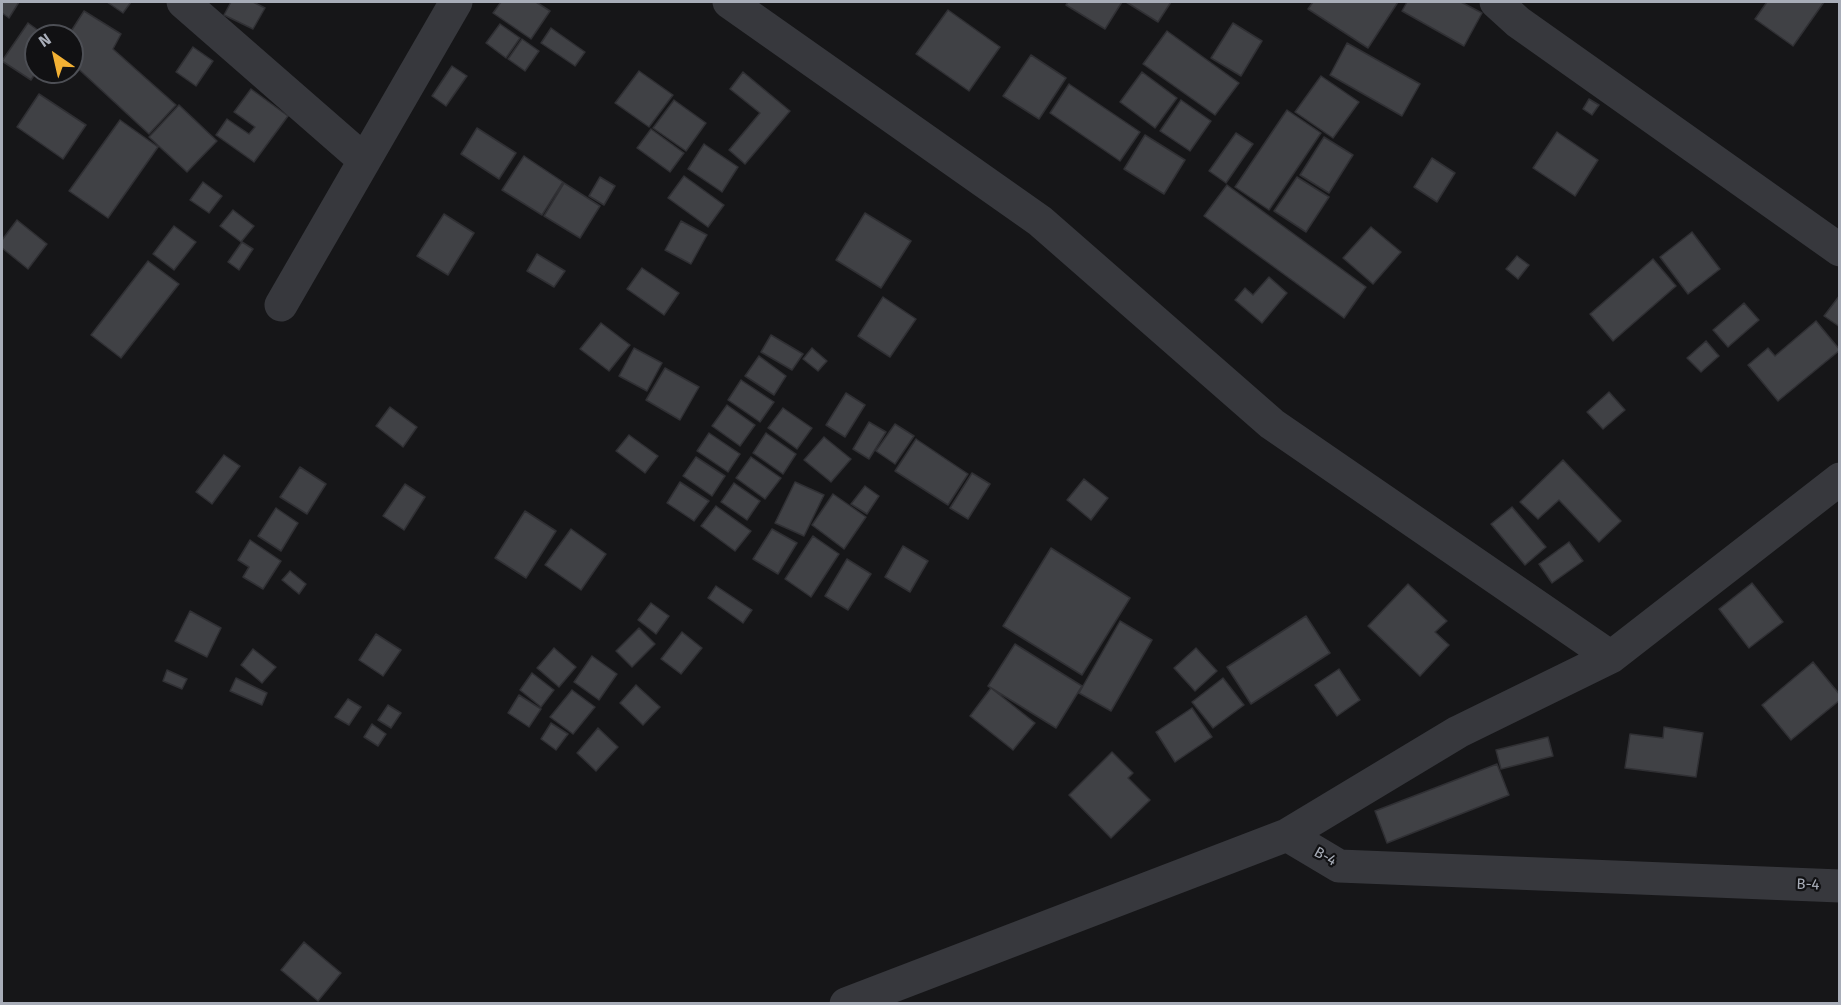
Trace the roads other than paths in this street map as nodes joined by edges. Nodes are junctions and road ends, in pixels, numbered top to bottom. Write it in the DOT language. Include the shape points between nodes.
graph roads {
  1 [pos="183,2"];
  2 [pos="456,2"];
  3 [pos="729,2"];
  4 [pos="1496,2"];
  5 [pos="364,160"];
  6 [pos="1839,250"];
  7 [pos="281,305"];
  8 [pos="1839,479"];
  9 [pos="1611,657"];
  10 [pos="1287,835"];
  11 [pos="1839,886"];
  12 [pos="846,1004"];
  1 -- 5 [label="street"];
  2 -- 5 [label="street"];
  3 -- 9 [label="street" via="1040,221 1272,424"];
  4 -- 6 [label="street" via="1518,22"];
  5 -- 7 [label="street"];
  8 -- 9 [label="street"];
  9 -- 10 [label="street" via="1458,732"];
  10 -- 11 [label="street, B-4" via="1339,866"];
  10 -- 12 [label="street"];
}
